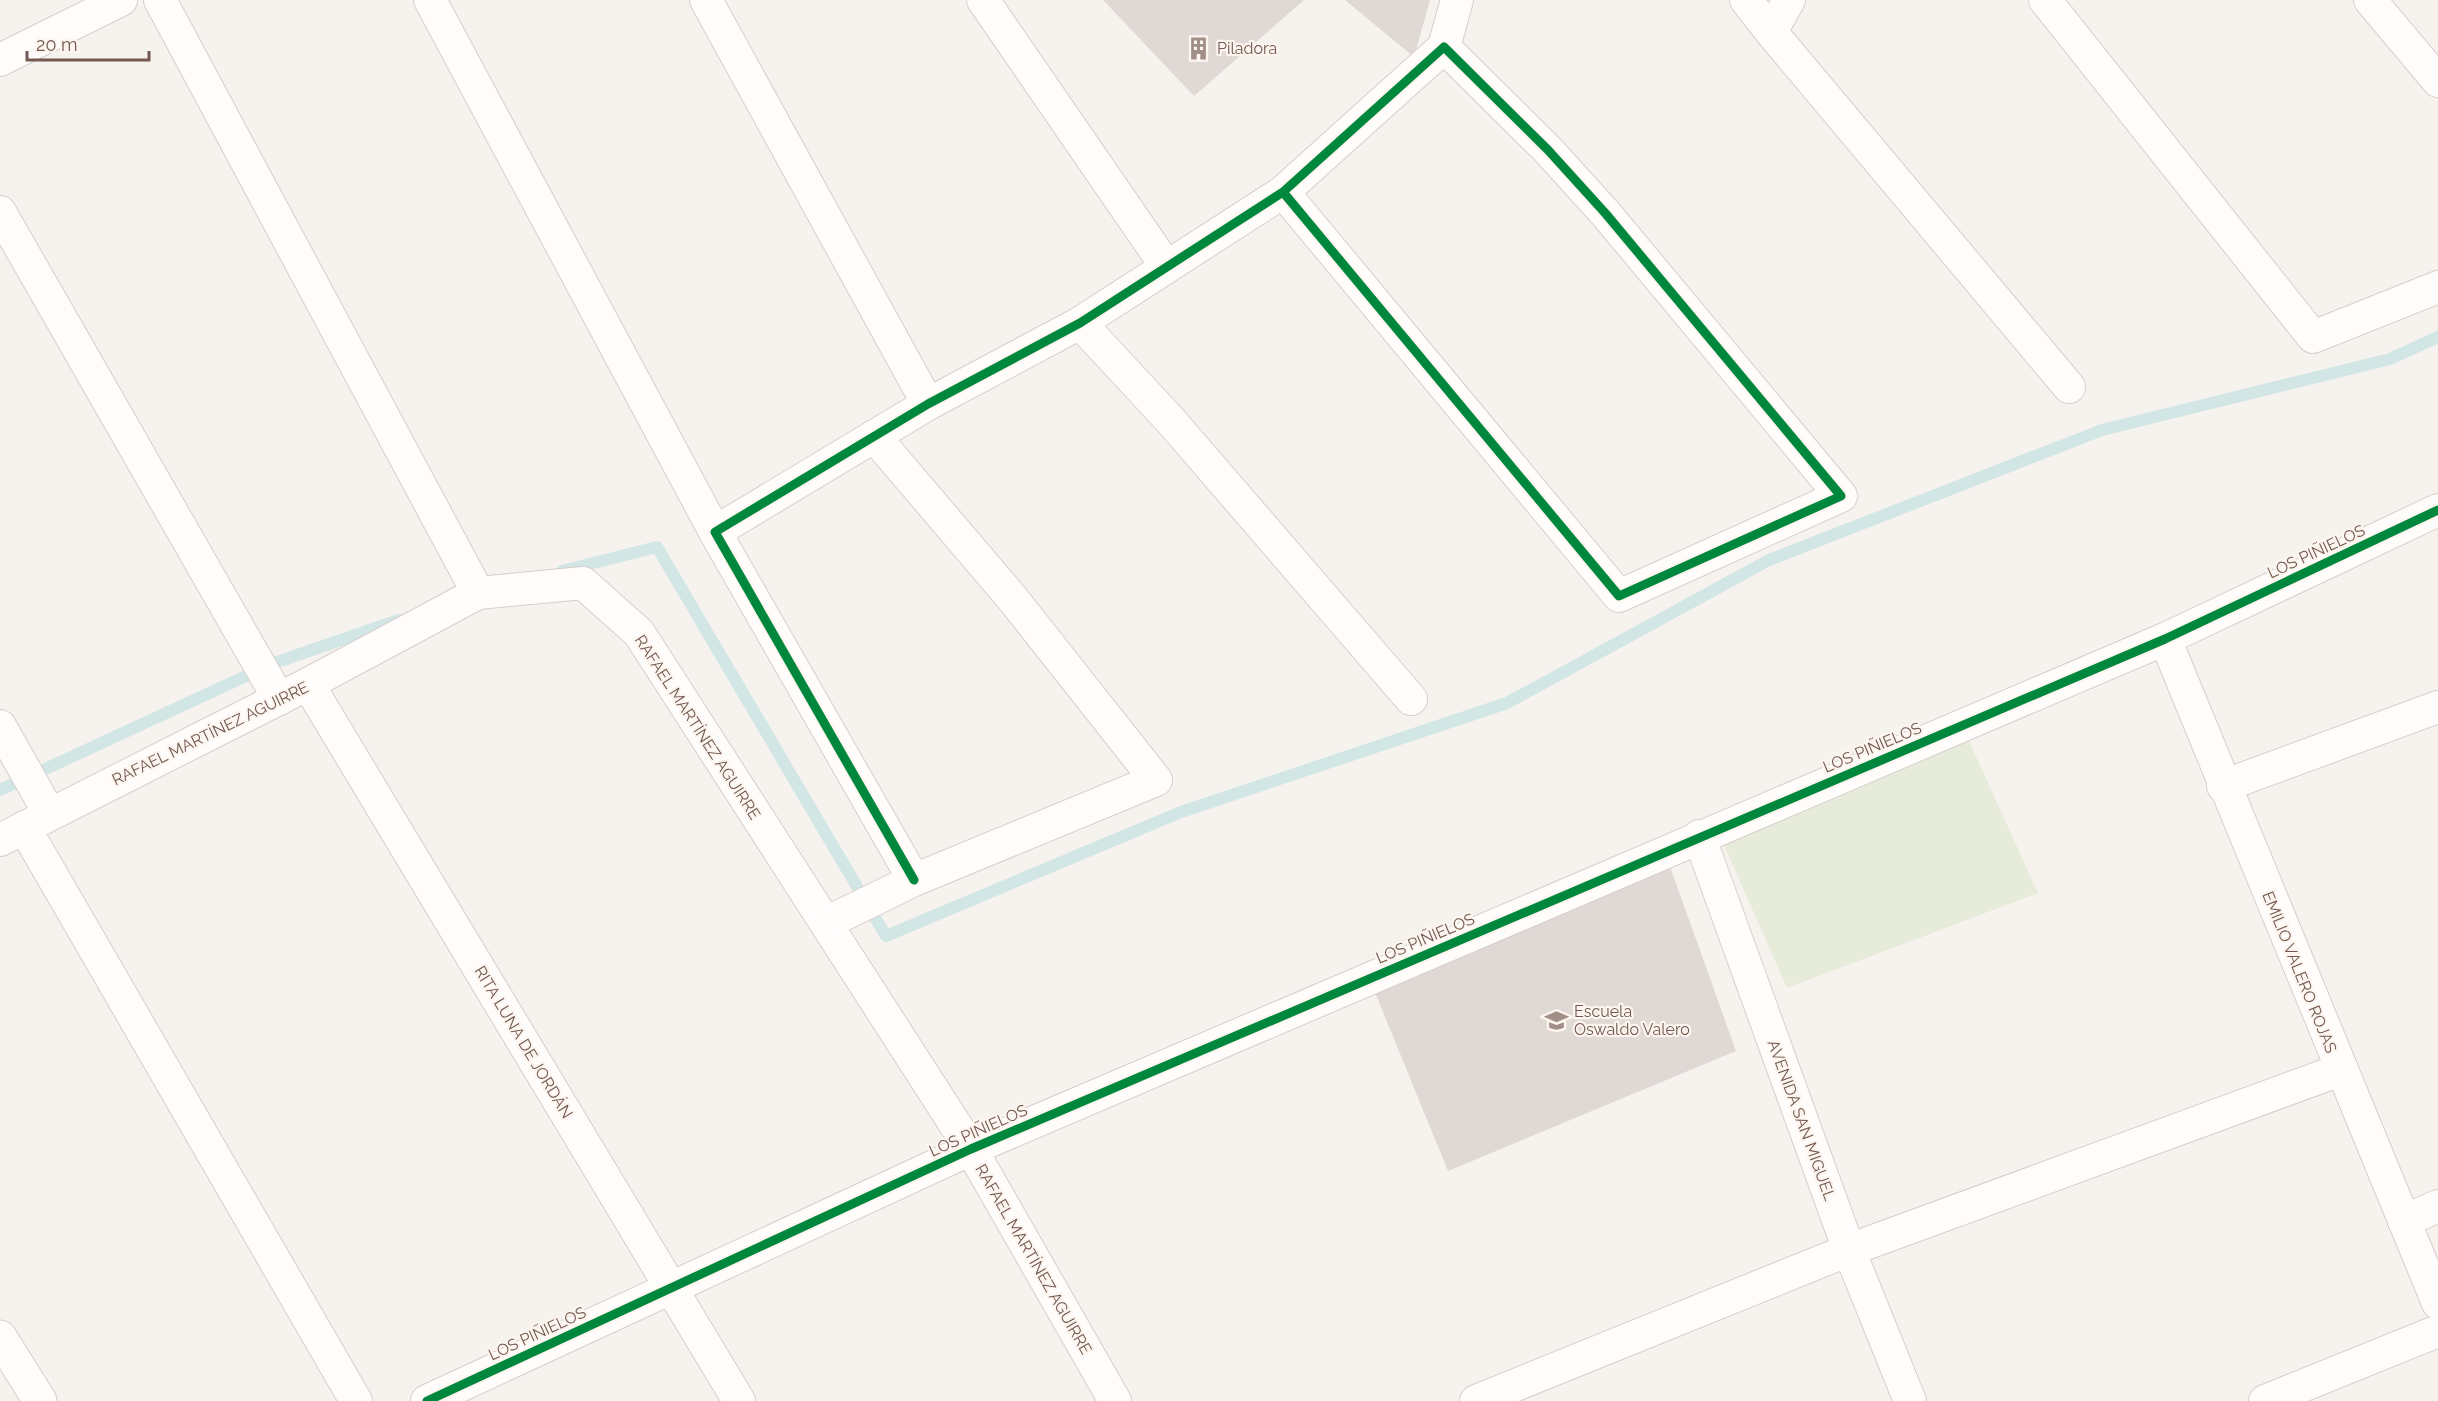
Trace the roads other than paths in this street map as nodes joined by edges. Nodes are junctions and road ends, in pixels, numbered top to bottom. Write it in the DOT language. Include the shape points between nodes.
graph roads {
  1 [pos="121,0"];
  2 [pos="160,0"];
  3 [pos="430,0"];
  4 [pos="706,0"];
  5 [pos="983,0"];
  6 [pos="1457,0"];
  7 [pos="1746,0"];
  8 [pos="1789,0"];
  9 [pos="2045,0"];
  10 [pos="2370,0"];
  11 [pos="1771,32"];
  12 [pos="1444,47"];
  13 [pos="0,60"];
  14 [pos="2438,81"];
  15 [pos="1283,192"];
  16 [pos="0,212"];
  17 [pos="1166,266"];
  18 [pos="2438,287"];
  19 [pos="1080,323"];
  20 [pos="2069,387"];
  21 [pos="928,404"];
  22 [pos="874,436"];
  23 [pos="2438,510"];
  24 [pos="715,532"];
  25 [pos="478,593"];
  26 [pos="2165,639"];
  27 [pos="308,684"];
  28 [pos="279,699"];
  29 [pos="1411,699"];
  30 [pos="2438,707"];
  31 [pos="0,726"];
  32 [pos="2223,786"];
  33 [pos="24,826"];
  34 [pos="1699,836"];
  35 [pos="914,880"];
  36 [pos="826,923"];
  37 [pos="2340,1070"];
  38 [pos="971,1149"];
  39 [pos="2438,1206"];
  40 [pos="2404,1221"];
  41 [pos="1849,1250"];
  42 [pos="672,1287"];
  43 [pos="2438,1303"];
  44 [pos="2438,1331"];
  45 [pos="0,1336"];
  46 [pos="40,1401"];
  47 [pos="356,1401"];
  48 [pos="427,1401"];
  49 [pos="739,1401"];
  50 [pos="1115,1401"];
  51 [pos="1476,1401"];
  52 [pos="1910,1401"];
  53 [pos="2265,1401"];
  1 -- 13 [label="street"];
  2 -- 25 [label="street"];
  3 -- 24 [label="street"];
  4 -- 21 [label="street"];
  5 -- 17 [label="street"];
  6 -- 12 [label="street"];
  7 -- 11 [label="street"];
  8 -- 11 [label="street"];
  9 -- 18 [label="street" via="2313,337"];
  10 -- 14 [label="street"];
  11 -- 20 [label="street"];
  12 -- 15 [label="street"];
  12 -- 15 [label="street" via="1606,214 1841,496 1618,596"];
  15 -- 17 [label="street"];
  16 -- 28 [label="street"];
  17 -- 19 [label="street"];
  19 -- 21 [label="street"];
  19 -- 29 [label="street" via="1179,430"];
  21 -- 22 [label="street"];
  22 -- 24 [label="street"];
  22 -- 35 [label="street" via="1012,598 1156,780"];
  23 -- 26 [label="street, LOS PIÑIELOS"];
  24 -- 35 [label="street"];
  25 -- 27 [label="street, RAFAEL MARTÍNEZ AGUIRRE"];
  25 -- 36 [label="street, RAFAEL MARTÍNEZ AGUIRRE" via="583,583 639,633"];
  26 -- 32 [label="street, EMILIO VALERO ROJAS"];
  26 -- 34 [label="street, LOS PIÑIELOS"];
  27 -- 28 [label="street, RAFAEL MARTÍNEZ AGUIRRE"];
  27 -- 42 [label="street, RITA LUNA DE JORDÁN"];
  28 -- 33 [label="street, RAFAEL MARTÍNEZ AGUIRRE"];
  30 -- 32 [label="street"];
  31 -- 33 [label="street"];
  32 -- 37 [label="street, EMILIO VALERO ROJAS"];
  33 -- 47 [label="street"];
  34 -- 38 [label="street, LOS PIÑIELOS"];
  34 -- 41 [label="street, AVENIDA SAN MIGUEL"];
  35 -- 36 [label="street"];
  36 -- 38 [label="street, RAFAEL MARTÍNEZ AGUIRRE"];
  37 -- 40 [label="street, EMILIO VALERO ROJAS"];
  37 -- 41 [label="street"];
  38 -- 42 [label="street, LOS PIÑIELOS"];
  38 -- 50 [label="street, RAFAEL MARTÍNEZ AGUIRRE"];
  39 -- 40 [label="street"];
  40 -- 43 [label="street, EMILIO VALERO ROJAS"];
  41 -- 51 [label="street"];
  41 -- 52 [label="street, AVENIDA SAN MIGUEL"];
  42 -- 48 [label="street, LOS PIÑIELOS"];
  42 -- 49 [label="street, RITA LUNA DE JORDÁN"];
  44 -- 53 [label="street"];
  45 -- 46 [label="main road"];
}
